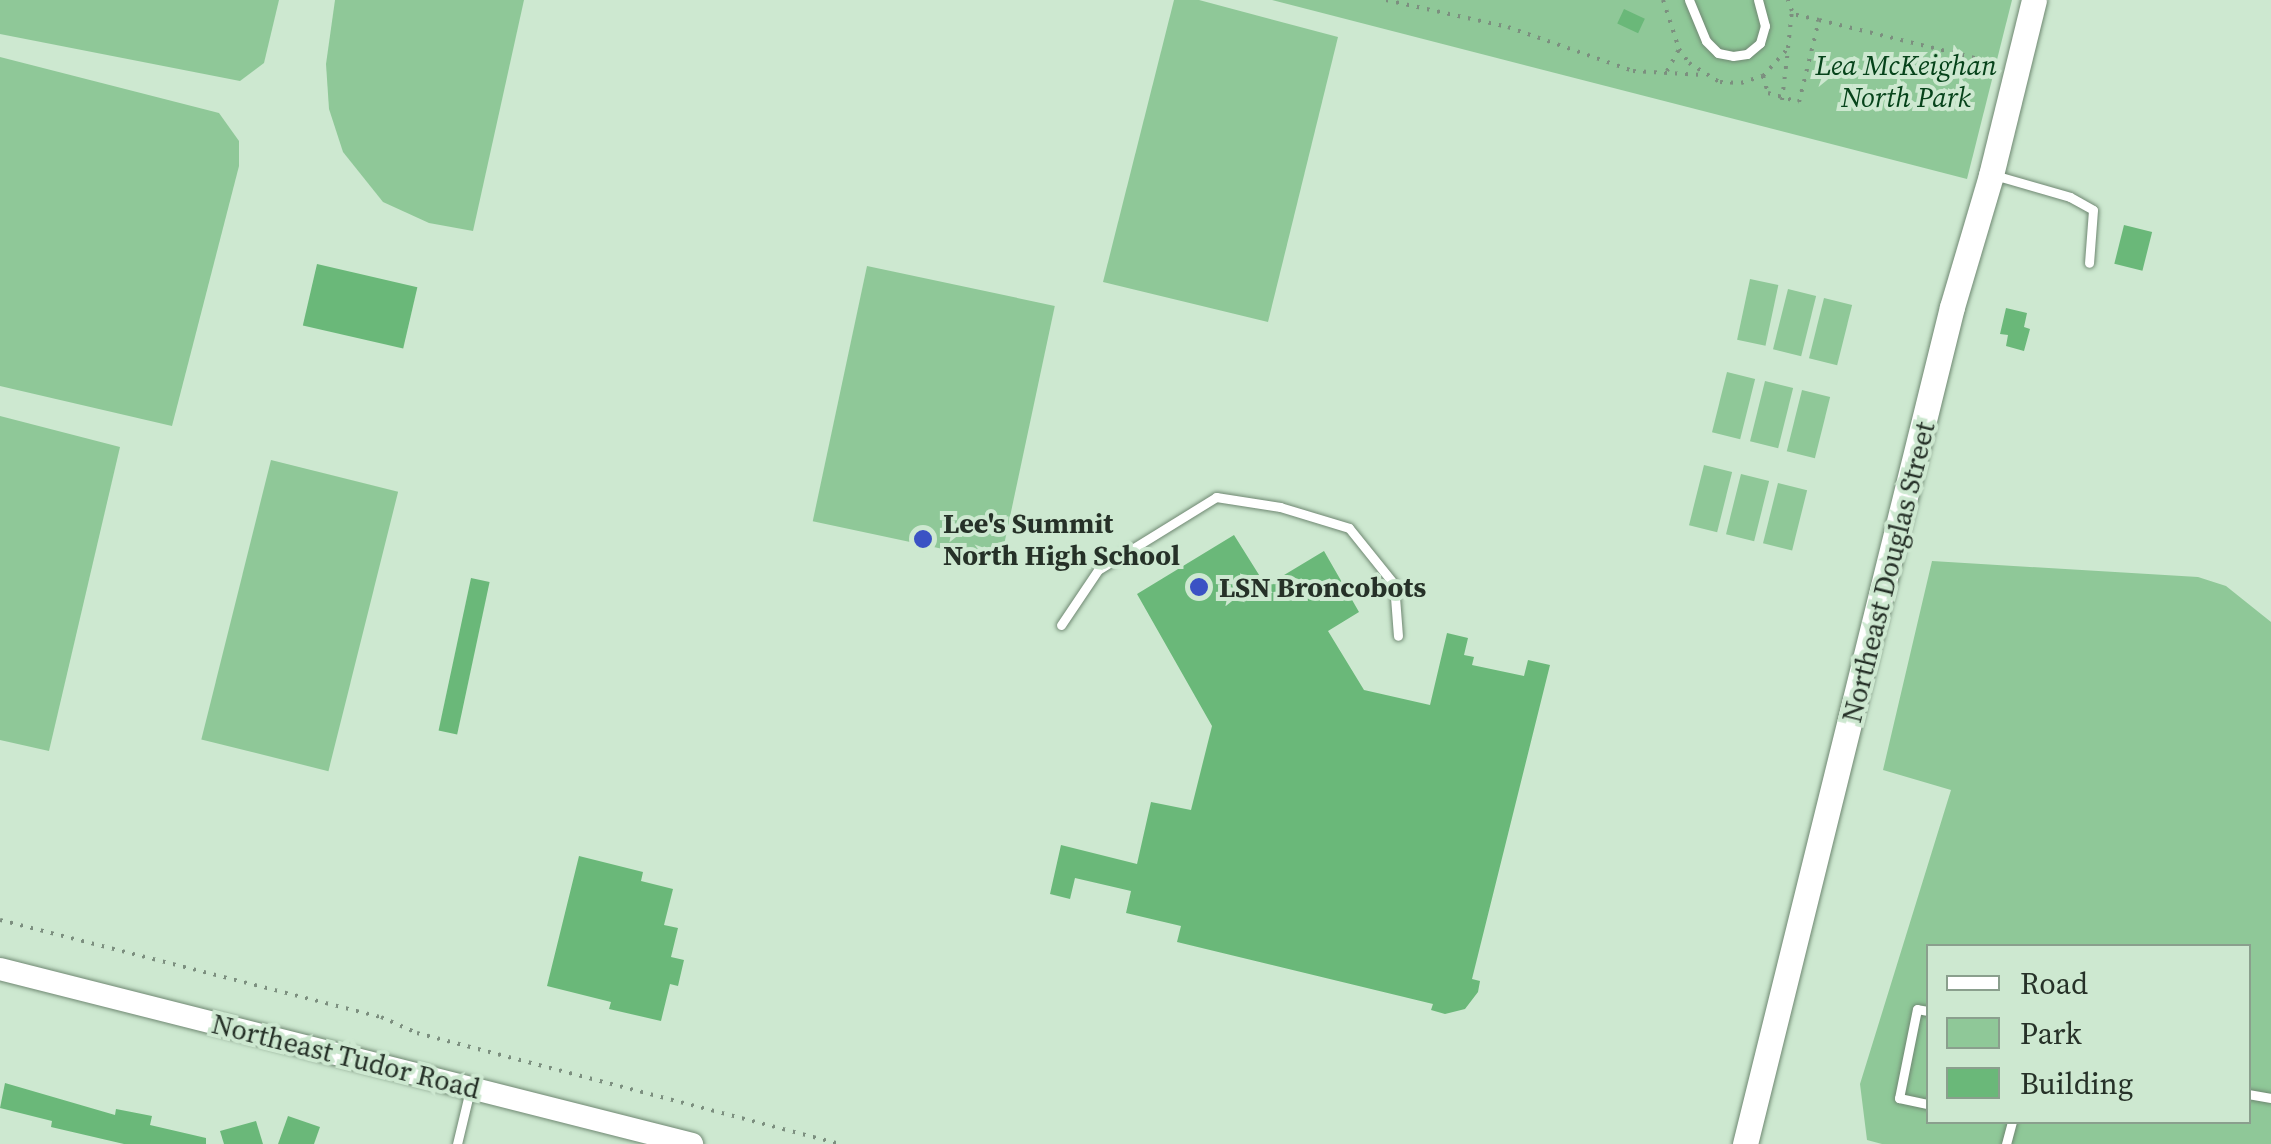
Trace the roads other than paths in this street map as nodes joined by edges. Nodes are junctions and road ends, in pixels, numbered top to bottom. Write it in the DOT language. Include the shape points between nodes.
graph roads {
  1 [pos="1689,0"];
  2 [pos="1758,0"];
  3 [pos="2034,0"];
  4 [pos="1991,175"];
  5 [pos="2089,263"];
  6 [pos="1061,625"];
  7 [pos="1398,636"];
  8 [pos="0,969"];
  9 [pos="1926,1011"];
  10 [pos="470,1087"];
  11 [pos="1926,1104"];
  12 [pos="457,1144"];
  13 [pos="692,1144"];
  14 [pos="1745,1144"];
  1 -- 2 [label="lane" via="1706,40 1733,56 1760,42 1765,26"];
  3 -- 4 [label="main road, Northeast Douglas Street"];
  4 -- 5 [label="lane" via="2093,210"];
  4 -- 14 [label="main road, Northeast Douglas Street" via="1952,307"];
  6 -- 7 [label="lane" via="1098,570 1216,497 1349,528 1394,584"];
  8 -- 10 [label="street, Northeast Tudor Road"];
  9 -- 11 [label="lane" via="1917,1009 1899,1098"];
  10 -- 12 [label="lane"];
  10 -- 13 [label="street, Northeast Tudor Road"];
}
